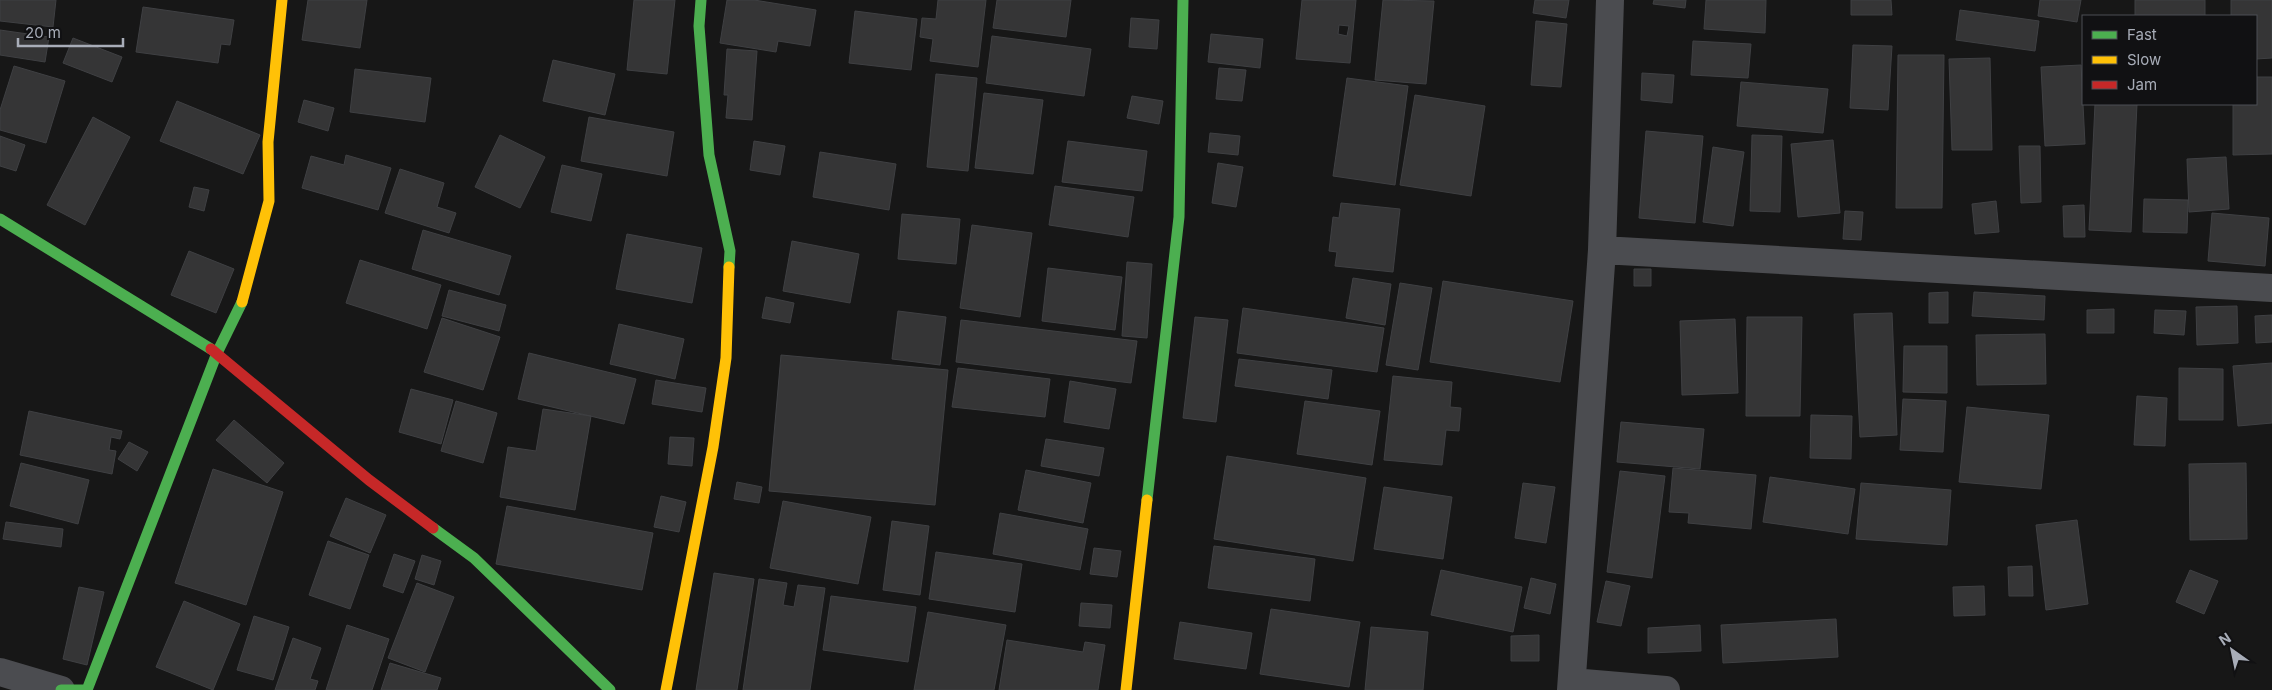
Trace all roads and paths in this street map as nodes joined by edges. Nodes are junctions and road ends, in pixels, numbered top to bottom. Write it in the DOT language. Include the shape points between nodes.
graph roads {
  1 [pos="282,0"];
  2 [pos="702,0"];
  3 [pos="1183,0"];
  4 [pos="1610,0"];
  5 [pos="0,219"];
  6 [pos="1602,250"];
  7 [pos="2272,288"];
  8 [pos="217,353"];
  9 [pos="0,672"];
  10 [pos="1572,686"];
  11 [pos="61,690"];
  12 [pos="610,690"];
  13 [pos="666,690"];
  14 [pos="1126,690"];
  15 [pos="1666,690"];
  1 -- 8 [label="street" via="268,142 270,202 241,304"];
  2 -- 13 [label="street" via="699,26 709,155 730,251 726,358 713,446"];
  3 -- 14 [label="street" via="1179,217"];
  4 -- 6 [label="street"];
  5 -- 8 [label="street"];
  6 -- 7 [label="street"];
  6 -- 10 [label="street"];
  8 -- 11 [label="street" via="87,690"];
  8 -- 12 [label="street" via="369,480 474,558"];
  9 -- 11 [label="street"];
  10 -- 15 [label="street"];
}
